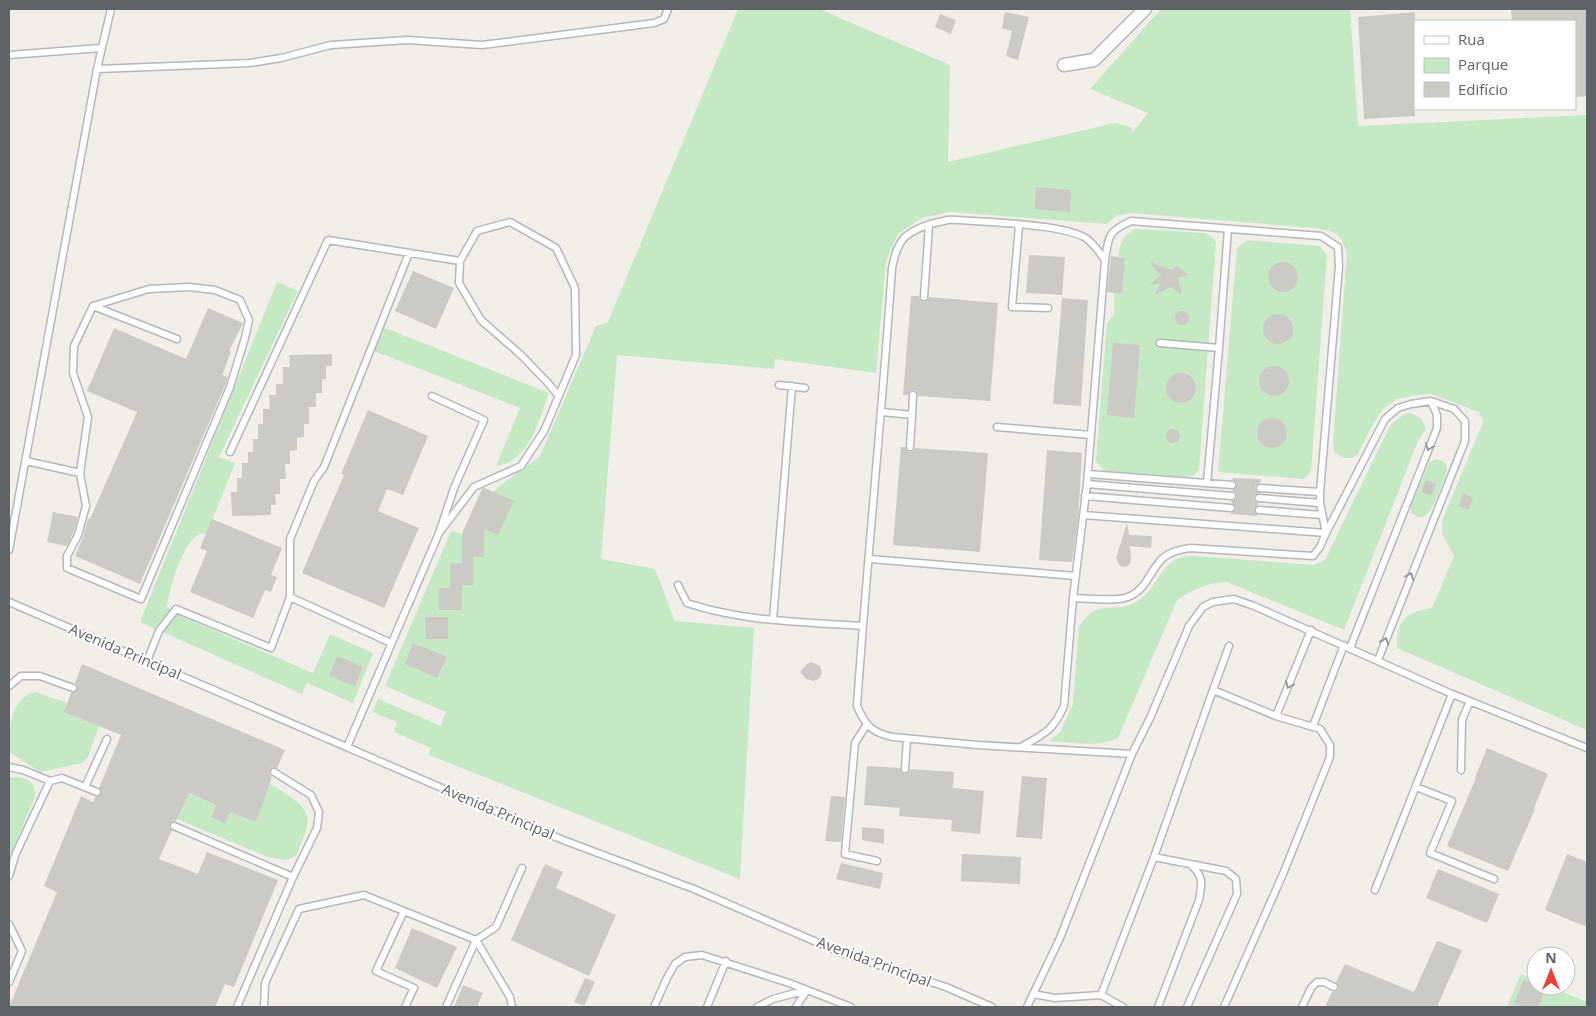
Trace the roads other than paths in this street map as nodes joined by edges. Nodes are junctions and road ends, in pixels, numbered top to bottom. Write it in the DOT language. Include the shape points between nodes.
graph roads {
  1 [pos="111,9"];
  2 [pos="668,9"];
  3 [pos="1145,9"];
  4 [pos="101,48"];
  5 [pos="9,55"];
  6 [pos="1064,65"];
  7 [pos="97,69"];
  8 [pos="929,225"];
  9 [pos="1019,225"];
  10 [pos="1228,229"];
  11 [pos="409,253"];
  12 [pos="1104,260"];
  13 [pos="460,261"];
  14 [pos="924,297"];
  15 [pos="93,306"];
  16 [pos="1048,308"];
  17 [pos="177,340"];
  18 [pos="1160,343"];
  19 [pos="1219,348"];
  20 [pos="779,385"];
  21 [pos="792,386"];
  22 [pos="805,388"];
  23 [pos="913,395"];
  24 [pos="432,396"];
  25 [pos="559,396"];
  26 [pos="1430,401"];
  27 [pos="882,412"];
  28 [pos="912,415"];
  29 [pos="997,427"];
  30 [pos="1091,435"];
  31 [pos="910,447"];
  32 [pos="230,452"];
  33 [pos="26,461"];
  34 [pos="80,473"];
  35 [pos="1088,474"];
  36 [pos="1207,483"];
  37 [pos="1087,484"];
  38 [pos="1232,485"];
  39 [pos="1260,488"];
  40 [pos="1320,492"];
  41 [pos="1085,496"];
  42 [pos="1232,496"];
  43 [pos="1259,498"];
  44 [pos="1320,503"];
  45 [pos="1231,508"];
  46 [pos="1259,510"];
  47 [pos="1083,515"];
  48 [pos="1322,515"];
  49 [pos="438,533"];
  50 [pos="1326,533"];
  51 [pos="9,550"];
  52 [pos="870,559"];
  53 [pos="1076,576"];
  54 [pos="678,585"];
  55 [pos="290,597"];
  56 [pos="1073,598"];
  57 [pos="9,602"];
  58 [pos="773,620"];
  59 [pos="862,626"];
  60 [pos="1311,630"];
  61 [pos="392,643"];
  62 [pos="1229,646"];
  63 [pos="1347,646"];
  64 [pos="1378,660"];
  65 [pos="147,661"];
  66 [pos="9,686"];
  67 [pos="73,688"];
  68 [pos="1213,690"];
  69 [pos="1452,694"];
  70 [pos="1470,701"];
  71 [pos="1276,716"];
  72 [pos="867,724"];
  73 [pos="1313,726"];
  74 [pos="107,739"];
  75 [pos="907,739"];
  76 [pos="347,747"];
  77 [pos="1021,747"];
  78 [pos="1587,748"];
  79 [pos="1132,754"];
  80 [pos="9,767"];
  81 [pos="905,769"];
  82 [pos="1461,770"];
  83 [pos="274,772"];
  84 [pos="50,781"];
  85 [pos="85,787"];
  86 [pos="1416,787"];
  87 [pos="97,792"];
  88 [pos="174,826"];
  89 [pos="1154,857"];
  90 [pos="877,861"];
  91 [pos="1189,863"];
  92 [pos="522,868"];
  93 [pos="9,876"];
  94 [pos="293,877"];
  95 [pos="1494,879"];
  96 [pos="1376,890"];
  97 [pos="404,911"];
  98 [pos="9,924"];
  99 [pos="476,940"];
  100 [pos="726,962"];
  101 [pos="9,982"];
  102 [pos="1334,987"];
  103 [pos="807,990"];
  104 [pos="1033,994"];
  105 [pos="1101,995"];
  106 [pos="843,1006"];
  107 [pos="237,1007"];
  108 [pos="264,1007"];
  109 [pos="405,1007"];
  110 [pos="446,1007"];
  111 [pos="512,1007"];
  112 [pos="654,1007"];
  113 [pos="707,1007"];
  114 [pos="757,1007"];
  115 [pos="796,1007"];
  116 [pos="851,1007"];
  117 [pos="992,1007"];
  118 [pos="1027,1007"];
  119 [pos="1123,1007"];
  120 [pos="1158,1007"];
  121 [pos="1187,1007"];
  122 [pos="1224,1007"];
  123 [pos="1302,1007"];
  1 -- 4 [label="lane"];
  2 -- 7 [label="lane" via="664,19 654,23 482,45 407,40 331,45 250,63"];
  3 -- 6 [label="street" via="1094,60"];
  4 -- 5 [label="lane"];
  4 -- 7 [label="lane"];
  7 -- 33 [label="lane"];
  8 -- 9 [label="lane" via="950,220"];
  8 -- 14 [label="lane"];
  8 -- 27 [label="lane" via="904,238 895,253"];
  9 -- 12 [label="lane" via="1069,232 1085,238"];
  9 -- 16 [label="lane" via="1012,306"];
  10 -- 12 [label="lane" via="1131,221 1108,236"];
  10 -- 19 [label="lane"];
  10 -- 40 [label="lane" via="1321,236 1338,247"];
  11 -- 13 [label="lane"];
  11 -- 32 [label="lane" via="328,240"];
  11 -- 55 [label="lane" via="324,467 314,481 290,539"];
  12 -- 30 [label="lane"];
  13 -- 25 [label="lane" via="459,283 481,320 521,355"];
  13 -- 25 [label="lane" via="477,231 510,222 556,248 575,288 576,355"];
  15 -- 17 [label="lane"];
  15 -- 34 [label="lane" via="74,346 73,373 88,417"];
  15 -- 34 [label="lane" via="149,289 189,286 215,290 240,300 249,320 230,387 140,599 67,568 67,556 78,535 86,506"];
  18 -- 19 [label="lane"];
  19 -- 36 [label="lane"];
  20 -- 21 [label="lane"];
  21 -- 22 [label="lane"];
  21 -- 58 [label="lane"];
  23 -- 28 [label="lane"];
  24 -- 49 [label="lane" via="484,420"];
  25 -- 49 [label="lane" via="544,431 521,466 474,487"];
  26 -- 50 [label="lane" via="1398,408 1385,419"];
  26 -- 63 [label="lane, one-way" via="1437,415 1437,428"];
  64 -- 26 [label="lane, one-way" via="1465,441 1465,421 1454,409"];
  27 -- 28 [label="lane"];
  27 -- 52 [label="lane"];
  28 -- 31 [label="lane"];
  29 -- 30 [label="lane"];
  30 -- 35 [label="lane"];
  33 -- 34 [label="lane"];
  33 -- 51 [label="lane"];
  35 -- 36 [label="lane"];
  35 -- 37 [label="lane"];
  36 -- 38 [label="lane"];
  37 -- 41 [label="lane"];
  37 -- 42 [label="lane"];
  39 -- 40 [label="lane"];
  40 -- 44 [label="lane"];
  41 -- 45 [label="lane"];
  41 -- 47 [label="lane"];
  43 -- 44 [label="lane"];
  44 -- 48 [label="lane"];
  46 -- 48 [label="lane"];
  47 -- 50 [label="lane"];
  47 -- 53 [label="lane"];
  48 -- 50 [label="lane"];
  49 -- 61 [label="lane"];
  50 -- 56 [label="lane" via="1313,556 1190,548 1173,552 1156,566 1143,587 1127,597"];
  52 -- 53 [label="lane"];
  52 -- 59 [label="lane"];
  53 -- 56 [label="lane"];
  54 -- 58 [label="lane" via="687,603 755,619"];
  55 -- 61 [label="lane"];
  55 -- 65 [label="lane" via="271,648 176,609 159,631"];
  56 -- 77 [label="lane" via="1064,706 1057,722"];
  57 -- 65 [label="lane, Avenida Principal"];
  58 -- 59 [label="lane"];
  59 -- 72 [label="lane" via="857,706"];
  60 -- 63 [label="lane"];
  60 -- 71 [label="lane, one-way"];
  60 -- 79 [label="lane" via="1239,600 1225,599 1203,607 1189,626"];
  61 -- 76 [label="lane"];
  62 -- 68 [label="lane"];
  63 -- 64 [label="lane"];
  63 -- 73 [label="lane"];
  64 -- 69 [label="lane"];
  65 -- 76 [label="lane, Avenida Principal"];
  66 -- 67 [label="lane" via="21,676 40,676"];
  68 -- 71 [label="lane"];
  68 -- 89 [label="lane"];
  69 -- 70 [label="lane"];
  69 -- 86 [label="lane"];
  70 -- 78 [label="lane"];
  70 -- 82 [label="lane" via="1462,720"];
  71 -- 73 [label="lane"];
  72 -- 75 [label="lane" via="880,735"];
  72 -- 90 [label="lane" via="855,743 845,854"];
  73 -- 122 [label="lane" via="1320,729 1330,745 1330,757"];
  74 -- 85 [label="lane"];
  75 -- 77 [label="lane"];
  75 -- 81 [label="lane"];
  76 -- 117 [label="lane, Avenida Principal" via="563,840 694,888 844,954"];
  77 -- 79 [label="lane"];
  79 -- 104 [label="lane" via="1060,938"];
  80 -- 84 [label="lane"];
  83 -- 94 [label="lane" via="310,795 319,812 317,828"];
  84 -- 85 [label="lane" via="62,778"];
  84 -- 93 [label="lane" via="16,852"];
  85 -- 87 [label="lane"];
  86 -- 95 [label="lane" via="1452,801 1430,854"];
  86 -- 96 [label="lane"];
  88 -- 94 [label="lane"];
  89 -- 91 [label="lane"];
  89 -- 105 [label="lane"];
  91 -- 120 [label="lane" via="1198,872 1202,883 1199,900"];
  91 -- 121 [label="lane" via="1226,871 1236,879 1237,894"];
  92 -- 99 [label="lane" via="496,927"];
  94 -- 107 [label="lane"];
  97 -- 99 [label="lane"];
  97 -- 108 [label="lane" via="364,895 299,908 265,983"];
  97 -- 109 [label="lane" via="376,971 414,988"];
  98 -- 101 [label="lane" via="22,951"];
  99 -- 110 [label="lane"];
  99 -- 111 [label="lane" via="510,997"];
  100 -- 103 [label="lane"];
  100 -- 112 [label="lane" via="702,955 675,964"];
  100 -- 113 [label="lane"];
  102 -- 123 [label="lane" via="1317,982"];
  103 -- 106 [label="lane"];
  103 -- 114 [label="lane"];
  103 -- 115 [label="lane"];
  104 -- 105 [label="lane" via="1055,998"];
  104 -- 118 [label="lane"];
  105 -- 119 [label="lane"];
  106 -- 116 [label="lane"];
}
